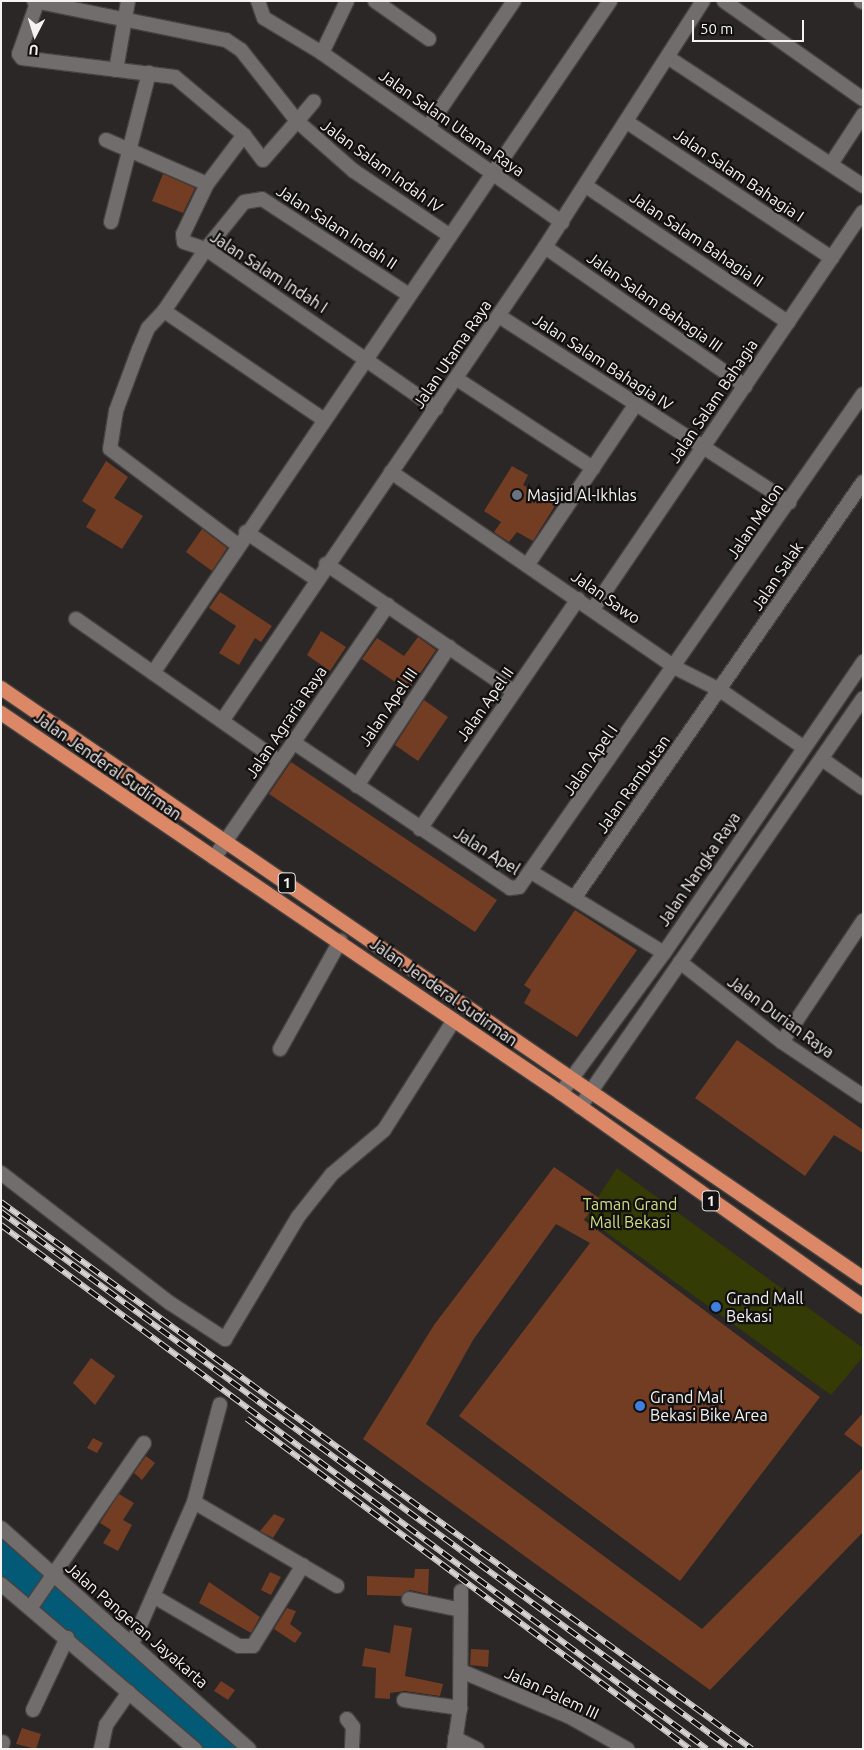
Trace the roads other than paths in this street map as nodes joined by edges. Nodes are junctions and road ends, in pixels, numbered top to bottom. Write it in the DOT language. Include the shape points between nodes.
graph roads {
  1 [pos="128,1"];
  2 [pos="258,1"];
  3 [pos="347,1"];
  4 [pos="375,1"];
  5 [pos="610,1"];
  6 [pos="703,1"];
  7 [pos="724,1"];
  8 [pos="36,2"];
  9 [pos="509,3"];
  10 [pos="124,17"];
  11 [pos="429,39"];
  12 [pos="322,53"];
  13 [pos="669,58"];
  14 [pos="116,70"];
  15 [pos="149,73"];
  16 [pos="863,99"];
  17 [pos="314,101"];
  18 [pos="863,115"];
  19 [pos="298,120"];
  20 [pos="627,122"];
  21 [pos="428,127"];
  22 [pos="244,135"];
  23 [pos="106,140"];
  24 [pos="129,150"];
  25 [pos="831,164"];
  26 [pos="492,173"];
  27 [pos="207,184"];
  28 [pos="586,186"];
  29 [pos="863,186"];
  30 [pos="863,212"];
  31 [pos="111,222"];
  32 [pos="562,222"];
  33 [pos="449,235"];
  34 [pos="545,247"];
  35 [pos="206,249"];
  36 [pos="832,258"];
  37 [pos="408,294"];
  38 [pos="164,311"];
  39 [pos="499,316"];
  40 [pos="788,322"];
  41 [pos="365,357"];
  42 [pos="457,379"];
  43 [pos="745,386"];
  44 [pos="863,394"];
  45 [pos="636,404"];
  46 [pos="436,408"];
  47 [pos="323,419"];
  48 [pos="702,448"];
  49 [pos="593,468"];
  50 [pos="391,472"];
  51 [pos="863,482"];
  52 [pos="789,502"];
  53 [pos="246,532"];
  54 [pos="238,545"];
  55 [pos="326,564"];
  56 [pos="528,564"];
  57 [pos="316,579"];
  58 [pos="578,598"];
  59 [pos="388,605"];
  60 [pos="593,609"];
  61 [pos="76,619"];
  62 [pos="449,647"];
  63 [pos="863,662"];
  64 [pos="676,668"];
  65 [pos="153,673"];
  66 [pos="1,688"];
  67 [pos="720,690"];
  68 [pos="514,692"];
  69 [pos="863,699"];
  70 [pos="1,713"];
  71 [pos="222,721"];
  72 [pos="293,742"];
  73 [pos="804,746"];
  74 [pos="822,759"];
  75 [pos="280,762"];
  76 [pos="357,786"];
  77 [pos="863,788"];
  78 [pos="748,828"];
  79 [pos="420,829"];
  80 [pos="764,839"];
  81 [pos="226,842"];
  82 [pos="214,858"];
  83 [pos="533,873"];
  84 [pos="716,875"];
  85 [pos="733,885"];
  86 [pos="574,897"];
  87 [pos="863,921"];
  88 [pos="340,942"];
  89 [pos="664,953"];
  90 [pos="680,962"];
  91 [pos="454,1020"];
  92 [pos="782,1042"];
  93 [pos="280,1049"];
  94 [pos="570,1080"];
  95 [pos="589,1093"];
  96 [pos="561,1094"];
  97 [pos="863,1096"];
  98 [pos="580,1107"];
  99 [pos="1,1174"];
  100 [pos="863,1278"];
  101 [pos="863,1307"];
  102 [pos="220,1404"];
  103 [pos="144,1443"];
  104 [pos="194,1502"];
  105 [pos="1,1528"];
  106 [pos="303,1565"];
  107 [pos="53,1581"];
  108 [pos="1,1584"];
  109 [pos="337,1586"];
  110 [pos="461,1591"];
  111 [pos="154,1597"];
  112 [pos="409,1599"];
  113 [pos="33,1605"];
  114 [pos="461,1610"];
  115 [pos="67,1638"];
  116 [pos="132,1644"];
  117 [pos="462,1671"];
  118 [pos="129,1692"];
  119 [pos="404,1700"];
  120 [pos="460,1708"];
  121 [pos="33,1710"];
  122 [pos="347,1719"];
  123 [pos="454,1744"];
  124 [pos="101,1749"];
  125 [pos="195,1749"];
  126 [pos="249,1749"];
  127 [pos="352,1749"];
  128 [pos="477,1749"];
  129 [pos="627,1749"];
  1 -- 10 [label="street"];
  2 -- 12 [label="street, Jalan Salam Utama Raya" via="264,18"];
  3 -- 12 [label="street"];
  4 -- 11 [label="street"];
  5 -- 26 [label="street"];
  6 -- 13 [label="street, Jalan Utama Raya"];
  7 -- 16 [label="street"];
  8 -- 10 [label="street, Jalan Salam Indah IV"];
  8 -- 14 [label="street" via="20,56"];
  9 -- 21 [label="street"];
  10 -- 14 [label="street"];
  10 -- 19 [label="street, Jalan Salam Indah IV" via="234,44"];
  12 -- 21 [label="street, Jalan Salam Utama Raya"];
  13 -- 20 [label="street, Jalan Utama Raya"];
  13 -- 25 [label="street"];
  14 -- 15 [label="street"];
  15 -- 22 [label="street" via="183,80"];
  15 -- 24 [label="street"];
  17 -- 19 [label="street"];
  18 -- 25 [label="street"];
  19 -- 22 [label="street, Jalan Salam Indah IV" via="262,160"];
  19 -- 33 [label="street, Jalan Salam Indah IV" via="354,171"];
  20 -- 28 [label="street, Jalan Utama Raya"];
  20 -- 36 [label="street, Jalan Salam Bahagia I"];
  21 -- 26 [label="street, Jalan Salam Utama Raya"];
  22 -- 27 [label="street, Jalan Salam Indah I"];
  23 -- 24 [label="street"];
  24 -- 27 [label="street"];
  24 -- 31 [label="street"];
  25 -- 29 [label="street"];
  26 -- 32 [label="street, Jalan Salam Utama Raya"];
  26 -- 33 [label="street"];
  27 -- 35 [label="street, Jalan Salam Indah I" via="182,238"];
  28 -- 32 [label="street, Jalan Utama Raya"];
  28 -- 40 [label="street, Jalan Salam Bahagia II"];
  30 -- 36 [label="street, Jalan Salam Bahagia"];
  32 -- 34 [label="street, Jalan Utama Raya"];
  33 -- 37 [label="street"];
  34 -- 39 [label="street, Jalan Utama Raya"];
  34 -- 43 [label="street, Jalan Salam Bahagia III"];
  35 -- 37 [label="street, Jalan Salam Indah II" via="244,202 262,199"];
  35 -- 38 [label="street, Jalan Salam Indah II"];
  35 -- 41 [label="street, Jalan Salam Indah I"];
  36 -- 40 [label="street, Jalan Salam Bahagia"];
  37 -- 41 [label="street"];
  38 -- 47 [label="street"];
  38 -- 54 [label="street, Jalan Salam Indah II" via="148,328 139,348 110,431 111,453"];
  39 -- 42 [label="street, Jalan Utama Raya"];
  39 -- 45 [label="street, Jalan Salam Bahagia IV"];
  40 -- 43 [label="street, Jalan Salam Bahagia"];
  41 -- 46 [label="street, Jalan Salam Indah I"];
  41 -- 47 [label="street"];
  42 -- 46 [label="street, Jalan Utama Raya"];
  42 -- 49 [label="street"];
  43 -- 48 [label="street, Jalan Salam Bahagia"];
  44 -- 52 [label="street, Jalan Melon"];
  45 -- 48 [label="street, Jalan Salam Bahagia IV"];
  45 -- 49 [label="street"];
  46 -- 50 [label="street, Jalan Utama Raya"];
  47 -- 53 [label="street"];
  48 -- 52 [label="street, Jalan Salam Bahagia IV"];
  48 -- 60 [label="street, Jalan Salam Bahagia"];
  49 -- 56 [label="street"];
  50 -- 55 [label="street, Jalan Utama Raya"];
  50 -- 56 [label="street, Jalan Sawo"];
  51 -- 67 [label="street, Jalan Salak"];
  52 -- 64 [label="street, Jalan Melon"];
  53 -- 54 [label="street"];
  53 -- 57 [label="street"];
  54 -- 65 [label="street"];
  55 -- 57 [label="street, Jalan Utama Raya"];
  55 -- 59 [label="street"];
  56 -- 58 [label="street, Jalan Sawo"];
  57 -- 71 [label="street, Jalan Utama Raya"];
  58 -- 60 [label="street, Jalan Sawo"];
  58 -- 68 [label="street, Jalan Apel II"];
  59 -- 62 [label="street"];
  59 -- 72 [label="street, Jalan Agraria Raya"];
  60 -- 64 [label="street, Jalan Sawo"];
  61 -- 65 [label="street"];
  62 -- 68 [label="street"];
  62 -- 76 [label="street, Jalan Apel III"];
  63 -- 73 [label="street, Jalan Nangka Raya"];
  64 -- 67 [label="street, Jalan Sawo"];
  64 -- 83 [label="street, Jalan Apel I"];
  65 -- 71 [label="street"];
  66 -- 81 [label="highway, Jalan Jenderal Sudirman / 1"];
  67 -- 73 [label="street, Jalan Sawo"];
  67 -- 86 [label="street, Jalan Rambutan"];
  68 -- 79 [label="street, Jalan Apel II"];
  69 -- 74 [label="street"];
  70 -- 82 [label="highway, Jalan Jenderal Sudirman / 1"];
  71 -- 75 [label="street"];
  72 -- 75 [label="street, Jalan Agraria Raya"];
  72 -- 76 [label="street, Jalan Apel"];
  73 -- 78 [label="street, Jalan Nangka Raya"];
  74 -- 77 [label="street"];
  74 -- 80 [label="street"];
  75 -- 81 [label="street, Jalan Agraria Raya"];
  76 -- 79 [label="street, Jalan Apel"];
  78 -- 80 [label="street"];
  78 -- 84 [label="street, Jalan Nangka Raya"];
  79 -- 83 [label="street, Jalan Apel" via="513,889"];
  80 -- 85 [label="street"];
  81 -- 82 [label="street, Jalan Agraria Raya"];
  81 -- 94 [label="highway, Jalan Jenderal Sudirman / 1"];
  82 -- 88 [label="highway, Jalan Jenderal Sudirman / 1"];
  83 -- 86 [label="street, Jalan Apel"];
  84 -- 85 [label="street"];
  84 -- 89 [label="street, Jalan Nangka Raya"];
  85 -- 90 [label="street"];
  86 -- 89 [label="street, Jalan Apel"];
  87 -- 92 [label="street"];
  88 -- 91 [label="highway, Jalan Jenderal Sudirman / 1"];
  88 -- 93 [label="street"];
  89 -- 94 [label="street, Jalan Nangka Raya"];
  90 -- 92 [label="street, Jalan Durian Raya"];
  90 -- 95 [label="street"];
  91 -- 96 [label="highway, Jalan Jenderal Sudirman / 1"];
  91 -- 99 [label="street" via="384,1130 332,1174 298,1217 225,1340 170,1303"];
  92 -- 97 [label="street, Jalan Durian Raya"];
  94 -- 95 [label="highway, Jalan Jenderal Sudirman / 1"];
  94 -- 96 [label="street, Jalan Nangka Raya"];
  95 -- 98 [label="street"];
  95 -- 100 [label="highway, Jalan Jenderal Sudirman / 1"];
  96 -- 98 [label="highway, Jalan Jenderal Sudirman / 1"];
  98 -- 101 [label="highway, Jalan Jenderal Sudirman / 1"];
  102 -- 104 [label="street"];
  103 -- 107 [label="street"];
  104 -- 106 [label="street"];
  104 -- 111 [label="street"];
  105 -- 107 [label="street, Jalan Pangeran Jayakarta"];
  106 -- 109 [label="street"];
  106 -- 111 [label="street" via="253,1646 239,1646"];
  107 -- 113 [label="street"];
  107 -- 116 [label="street, Jalan Pangeran Jayakarta"];
  108 -- 113 [label="street"];
  110 -- 114 [label="street"];
  111 -- 116 [label="street"];
  112 -- 114 [label="street"];
  113 -- 115 [label="street"];
  114 -- 117 [label="street"];
  115 -- 118 [label="street"];
  115 -- 121 [label="street"];
  116 -- 126 [label="street, Jalan Pangeran Jayakarta"];
  117 -- 120 [label="street"];
  117 -- 129 [label="street, Jalan Palem III" via="568,1716"];
  118 -- 124 [label="street" via="106,1725"];
  118 -- 125 [label="street"];
  119 -- 120 [label="street"];
  120 -- 123 [label="street"];
  122 -- 127 [label="street" via="354,1727"];
  123 -- 128 [label="street"];
}
